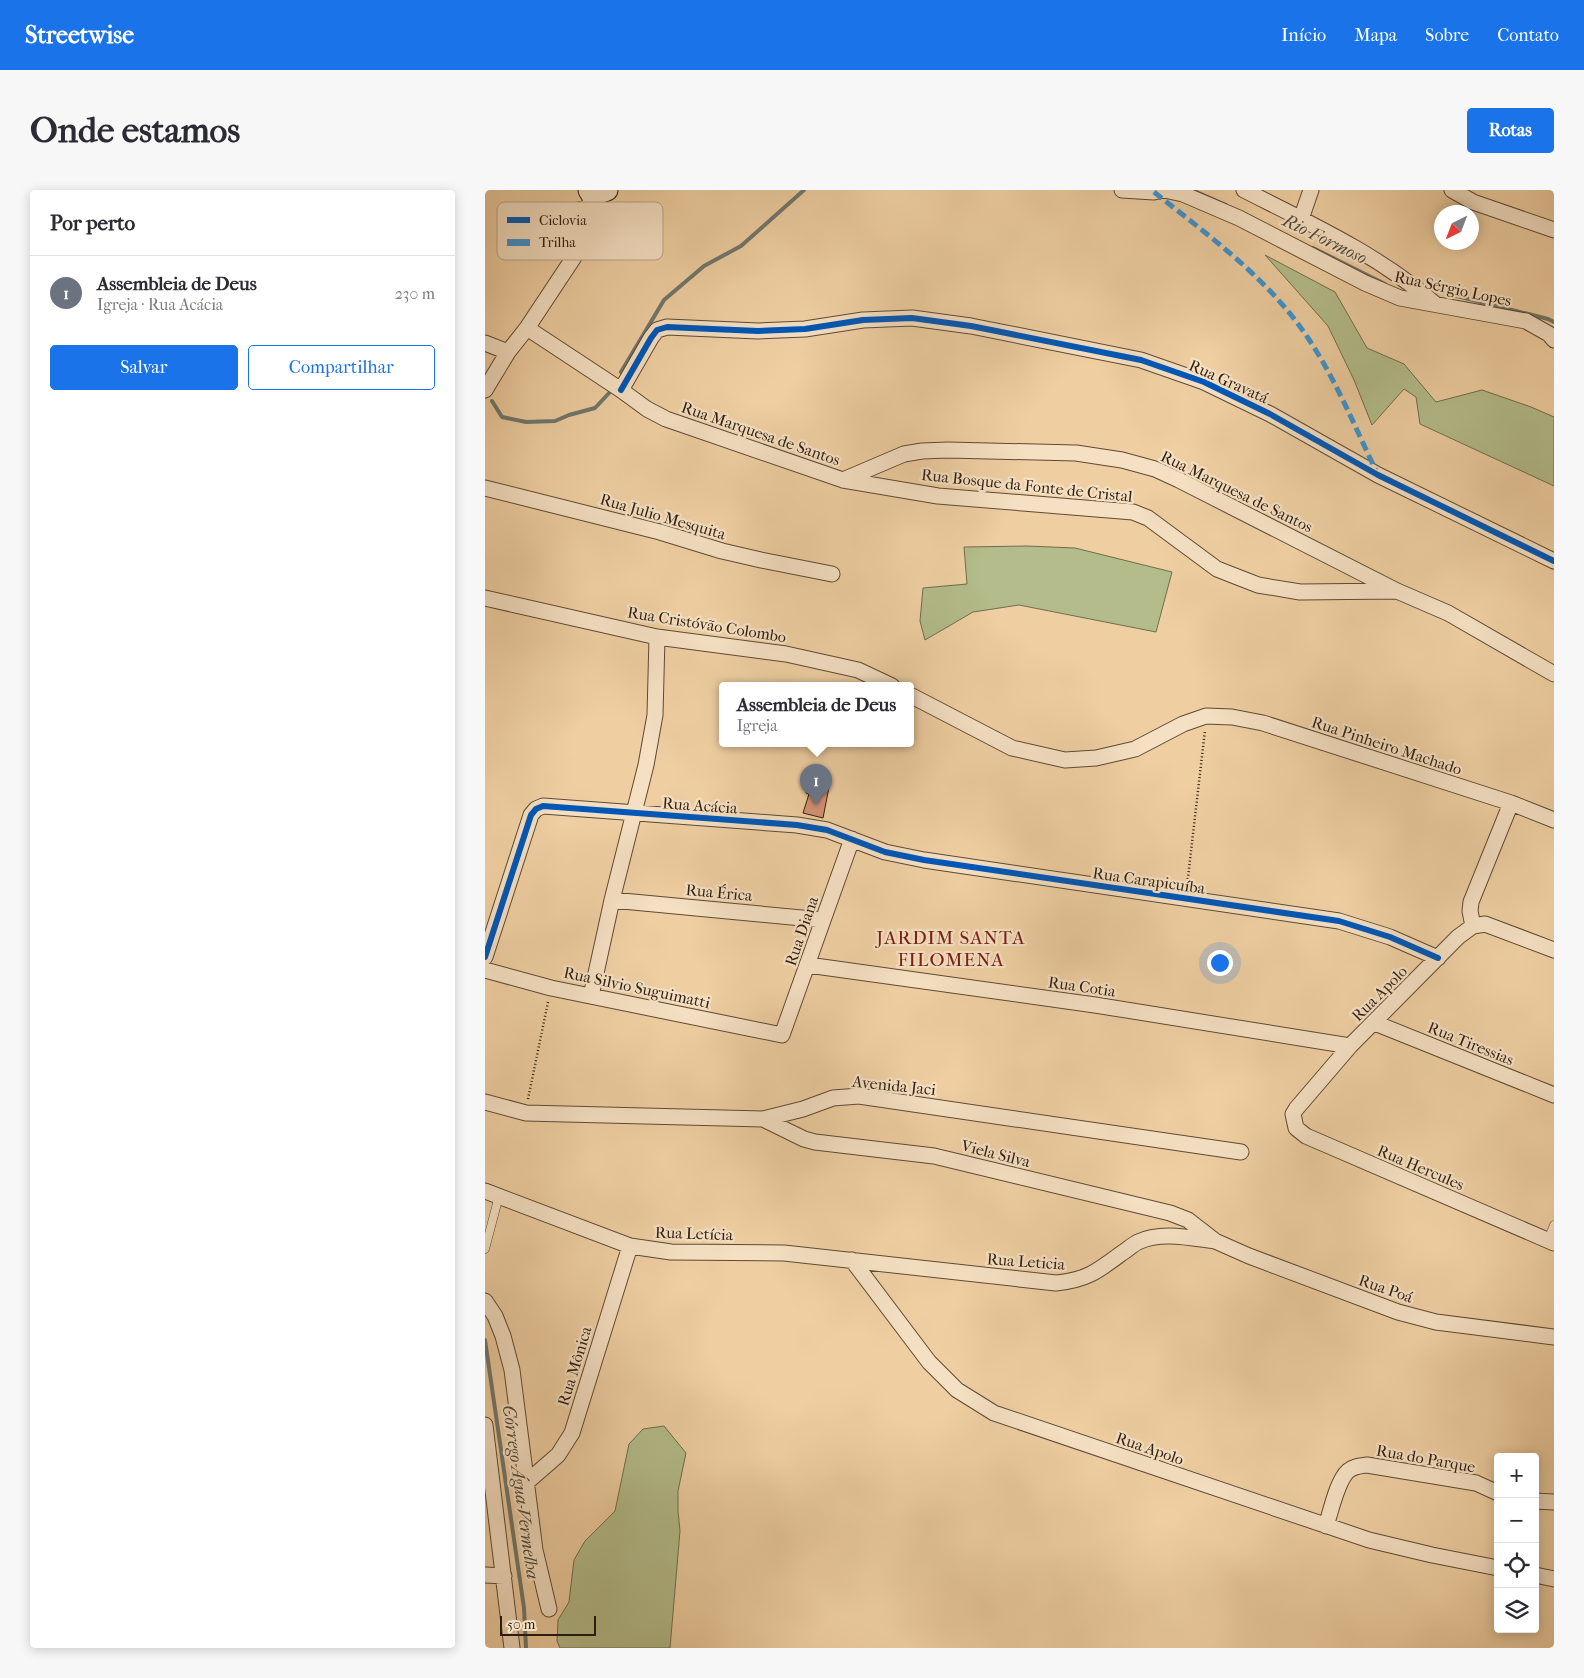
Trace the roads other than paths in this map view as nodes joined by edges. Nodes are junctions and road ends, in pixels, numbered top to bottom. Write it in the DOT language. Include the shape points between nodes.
graph roads {
  1 [pos="1122,190"];
  2 [pos="1244,190"];
  3 [pos="1311,190"];
  4 [pos="1452,190"];
  5 [pos="594,195"];
  6 [pos="572,202"];
  7 [pos="1301,219"];
  8 [pos="1554,230"];
  9 [pos="572,260"];
  10 [pos="1435,304"];
  11 [pos="527,328"];
  12 [pos="1554,340"];
  13 [pos="485,343"];
  14 [pos="508,352"];
  15 [pos="485,390"];
  16 [pos="621,390"];
  17 [pos="843,480"];
  18 [pos="485,488"];
  19 [pos="1554,561"];
  20 [pos="832,574"];
  21 [pos="1397,591"];
  22 [pos="485,598"];
  23 [pos="657,637"];
  24 [pos="1554,674"];
  25 [pos="884,682"];
  26 [pos="914,697"];
  27 [pos="1511,803"];
  28 [pos="634,814"];
  29 [pos="1554,820"];
  30 [pos="853,839"];
  31 [pos="612,900"];
  32 [pos="823,920"];
  33 [pos="1473,926"];
  34 [pos="1554,950"];
  35 [pos="485,957"];
  36 [pos="1438,958"];
  37 [pos="808,965"];
  38 [pos="485,970"];
  39 [pos="591,996"];
  40 [pos="1375,1023"];
  41 [pos="783,1034"];
  42 [pos="1350,1046"];
  43 [pos="1554,1095"];
  44 [pos="485,1102"];
  45 [pos="1296,1108"];
  46 [pos="763,1119"];
  47 [pos="1241,1152"];
  48 [pos="492,1193"];
  49 [pos="1554,1225"];
  50 [pos="1215,1241"];
  51 [pos="1551,1242"];
  52 [pos="630,1246"];
  53 [pos="485,1249"];
  54 [pos="852,1260"];
  55 [pos="485,1301"];
  56 [pos="1554,1337"];
  57 [pos="485,1425"];
  58 [pos="527,1482"];
  59 [pos="1494,1492"];
  60 [pos="1539,1501"];
  61 [pos="1554,1502"];
  62 [pos="1326,1526"];
  63 [pos="1494,1567"];
  64 [pos="485,1575"];
  65 [pos="504,1576"];
  66 [pos="1539,1577"];
  67 [pos="1554,1579"];
  68 [pos="549,1609"];
  69 [pos="512,1648"];
  1 -- 10 [label="street, Rua Sérgio Lopes" via="1164,190 1183,194 1239,218 1365,283 1400,298"];
  2 -- 7 [label="street"];
  3 -- 7 [label="street"];
  4 -- 8 [label="street" via="1473,202"];
  5 -- 6 [label="lane"];
  7 -- 10 [label="street" via="1370,257"];
  9 -- 11 [label="street"];
  10 -- 12 [label="street, Rua Sérgio Lopes" via="1526,321"];
  11 -- 14 [label="street"];
  11 -- 16 [label="street, Rua Marquesa de Santos"];
  13 -- 14 [label="street"];
  14 -- 15 [label="street"];
  16 -- 17 [label="street, Rua Marquesa de Santos" via="667,419"];
  16 -- 19 [label="street, Rua Gravatá" via="651,338 657,330 667,327 805,330 863,320 912,318 971,326 1150,363 1204,382 1270,414 1378,475"];
  17 -- 21 [label="street, Rua Bosque da Fonte de Cristal" via="938,496 1133,512 1148,518 1217,569 1258,585 1300,592"];
  17 -- 21 [label="street, Rua Marquesa de Santos" via="903,454 922,451 1076,453 1122,460 1179,480"];
  18 -- 20 [label="street, Rua Julio Mesquita" via="753,558"];
  21 -- 24 [label="street, Rua Marquesa de Santos" via="1448,612"];
  22 -- 23 [label="street, Rua Cristóvão Colombo"];
  23 -- 25 [label="street, Rua Cristóvão Colombo" via="786,654 858,670"];
  23 -- 28 [label="street" via="655,715 647,765"];
  26 -- 27 [label="street, Rua Pinheiro Machado" via="1012,748 1065,760 1096,758 1135,749 1206,716 1233,717 1263,723"];
  27 -- 29 [label="street, Rua Pinheiro Machado"];
  27 -- 33 [label="street" via="1471,902"];
  28 -- 30 [label="street, Rua Acácia" via="797,825"];
  28 -- 31 [label="street"];
  28 -- 35 [label="street, Rua Acácia" via="543,806 535,809"];
  30 -- 32 [label="street, Rua Diana"];
  30 -- 36 [label="street, Rua Carapicuíba" via="885,852 924,860 1339,921 1390,937"];
  31 -- 32 [label="street, Rua Érica"];
  31 -- 39 [label="street"];
  32 -- 37 [label="street, Rua Diana"];
  33 -- 34 [label="street" via="1485,924"];
  33 -- 36 [label="street, Rua Apolo"];
  36 -- 40 [label="street, Rua Apolo"];
  37 -- 41 [label="street, Rua Diana"];
  37 -- 42 [label="street, Rua Cotia" via="1095,1005"];
  38 -- 39 [label="street, Rua Silvio Suguimatti"];
  39 -- 41 [label="street, Rua Silvio Suguimatti"];
  40 -- 42 [label="street, Rua Apolo"];
  40 -- 43 [label="street, Rua Tiressias"];
  42 -- 45 [label="street, Rua Apolo"];
  44 -- 46 [label="street, Avenida Jaci" via="526,1113"];
  45 -- 51 [label="street, Rua Hercules" via="1293,1121 1306,1136"];
  46 -- 47 [label="street, Avenida Jaci" via="833,1098 859,1096"];
  46 -- 50 [label="street, Viela Silva" via="815,1142 934,1156 1170,1213 1187,1220"];
  48 -- 52 [label="street, Rua Letícia"];
  48 -- 53 [label="lane"];
  49 -- 51 [label="lane"];
  50 -- 54 [label="street, Rua Leticia" via="1177,1236 1138,1242 1091,1275 1074,1282 1056,1283"];
  50 -- 56 [label="street, Rua Poá" via="1398,1312 1436,1322"];
  52 -- 54 [label="street, Rua Letícia" via="671,1252 784,1253"];
  52 -- 58 [label="street, Rua Mônica" via="572,1433 558,1455"];
  54 -- 62 [label="street, Rua Apolo" via="929,1362 957,1390 994,1413"];
  55 -- 58 [label="street" via="503,1336 512,1370"];
  57 -- 65 [label="street"];
  58 -- 68 [label="street" via="535,1550"];
  59 -- 62 [label="street, Rua do Parque" via="1477,1483 1367,1465 1356,1466 1348,1471 1340,1484"];
  60 -- 61 [label="street"];
  62 -- 63 [label="street, Rua Apolo" via="1378,1542"];
  64 -- 65 [label="street"];
  65 -- 69 [label="street"];
  66 -- 67 [label="street"];
}
